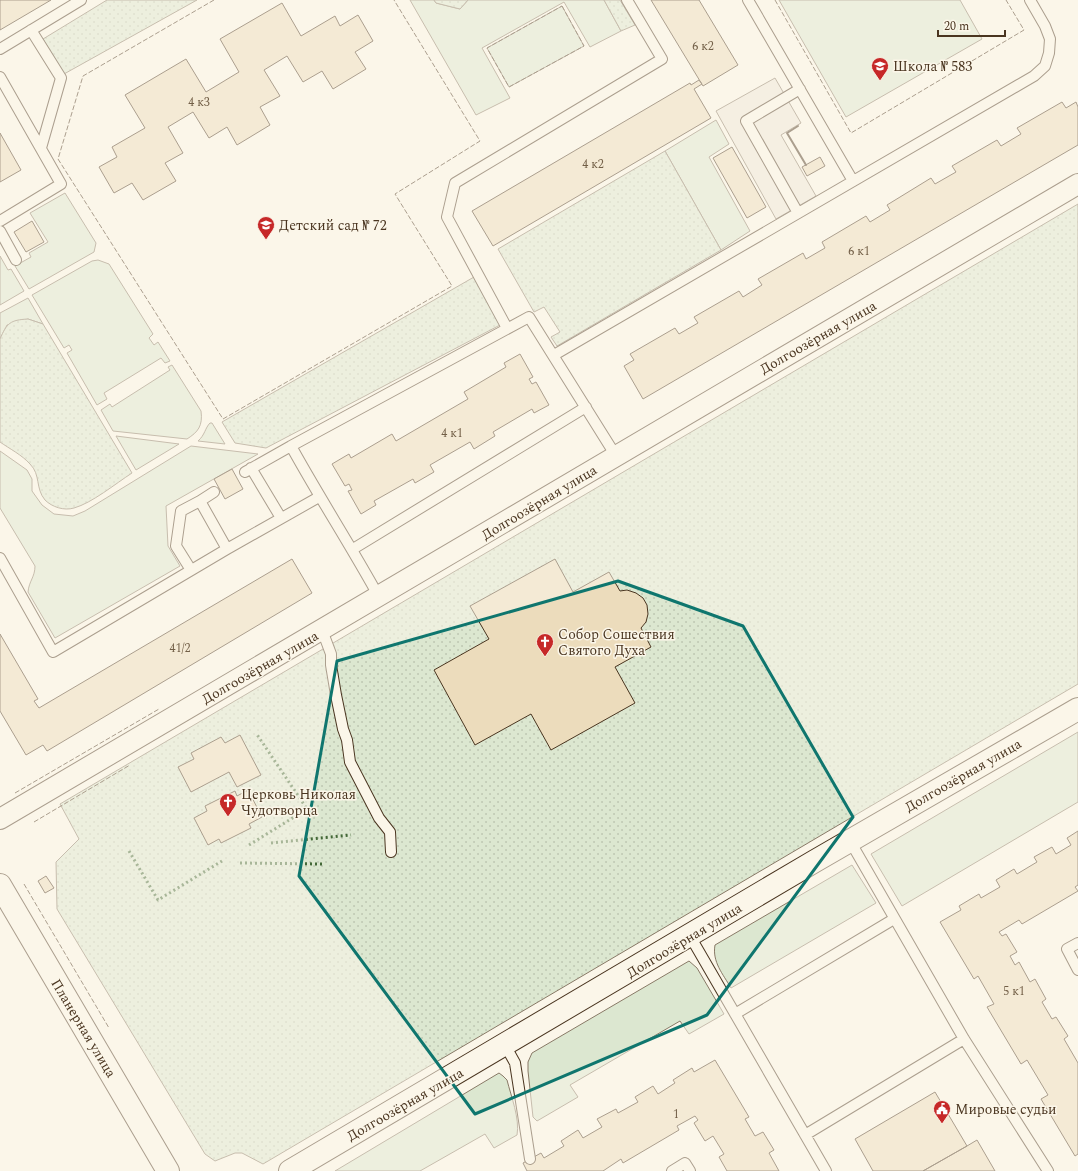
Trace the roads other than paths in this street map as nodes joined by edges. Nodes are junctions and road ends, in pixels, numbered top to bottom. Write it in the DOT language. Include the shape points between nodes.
graph roads {
  1 [pos="81,0"];
  2 [pos="627,0"];
  3 [pos="748,0"];
  4 [pos="1030,0"];
  5 [pos="31,30"];
  6 [pos="0,49"];
  7 [pos="0,77"];
  8 [pos="800,90"];
  9 [pos="41,148"];
  10 [pos="853,181"];
  11 [pos="1078,184"];
  12 [pos="798,213"];
  13 [pos="0,221"];
  14 [pos="0,231"];
  15 [pos="16,260"];
  16 [pos="507,328"];
  17 [pos="554,355"];
  18 [pos="586,407"];
  19 [pos="291,446"];
  20 [pos="616,456"];
  21 [pos="214,492"];
  22 [pos="319,497"];
  23 [pos="200,501"];
  24 [pos="281,518"];
  25 [pos="227,548"];
  26 [pos="352,549"];
  27 [pos="0,558"];
  28 [pos="191,570"];
  29 [pos="379,597"];
  30 [pos="322,630"];
  31 [pos="1078,709"];
  32 [pos="0,819"];
  33 [pos="850,841"];
  34 [pos="391,852"];
  35 [pos="0,885"];
  36 [pos="894,919"];
  37 [pos="690,936"];
  38 [pos="1078,943"];
  39 [pos="1078,970"];
  40 [pos="735,1014"];
  41 [pos="964,1039"];
  42 [pos="505,1045"];
  43 [pos="805,1134"];
  44 [pos="530,1159"];
  45 [pos="168,1171"];
  46 [pos="290,1171"];
  47 [pos="672,1171"];
  48 [pos="690,1171"];
  49 [pos="826,1171"];
  50 [pos="1048,1171"];
  1 -- 5 [label="lane"];
  2 -- 16 [label="lane" via="662,59 454,183 448,217"];
  3 -- 8 [label="lane"];
  4 -- 10 [label="lane" via="1050,39 1045,66 1034,76"];
  5 -- 6 [label="lane"];
  5 -- 9 [label="lane" via="61,78"];
  7 -- 9 [label="lane"];
  8 -- 10 [label="lane"];
  8 -- 12 [label="lane" via="746,121"];
  9 -- 13 [label="lane" via="61,184"];
  10 -- 12 [label="lane"];
  11 -- 20 [label="street, Долгоозёрная улица"];
  12 -- 17 [label="lane"];
  14 -- 15 [label="lane"];
  16 -- 17 [label="lane" via="529,317"];
  16 -- 19 [label="lane"];
  17 -- 18 [label="lane"];
  18 -- 20 [label="lane"];
  18 -- 26 [label="lane"];
  19 -- 22 [label="lane"];
  19 -- 24 [label="lane" via="248,470"];
  20 -- 29 [label="street, Долгоозёрная улица"];
  21 -- 23 [label="lane"];
  22 -- 24 [label="lane"];
  22 -- 26 [label="lane"];
  23 -- 25 [label="lane"];
  23 -- 28 [label="lane" via="181,511 176,546"];
  24 -- 25 [label="lane"];
  25 -- 28 [label="lane"];
  26 -- 29 [label="lane"];
  27 -- 28 [label="lane" via="53,652"];
  29 -- 30 [label="street, Долгоозёрная улица"];
  30 -- 32 [label="street, Долгоозёрная улица"];
  30 -- 34 [label="lane" via="331,654 336,695 350,762 379,818 390,832"];
  31 -- 33 [label="main road, Долгоозёрная улица"];
  33 -- 36 [label="lane"];
  33 -- 37 [label="main road, Долгоозёрная улица"];
  35 -- 45 [label="main road, Планерная улица"];
  36 -- 40 [label="lane"];
  36 -- 41 [label="lane"];
  37 -- 40 [label="lane"];
  37 -- 42 [label="main road, Долгоозёрная улица"];
  38 -- 39 [label="lane" via="1067,949"];
  40 -- 43 [label="lane"];
  41 -- 43 [label="lane"];
  41 -- 50 [label="lane"];
  42 -- 44 [label="lane" via="515,1063"];
  42 -- 46 [label="main road, Долгоозёрная улица"];
  43 -- 49 [label="lane"];
  47 -- 48 [label="lane" via="685,1164"];
}
